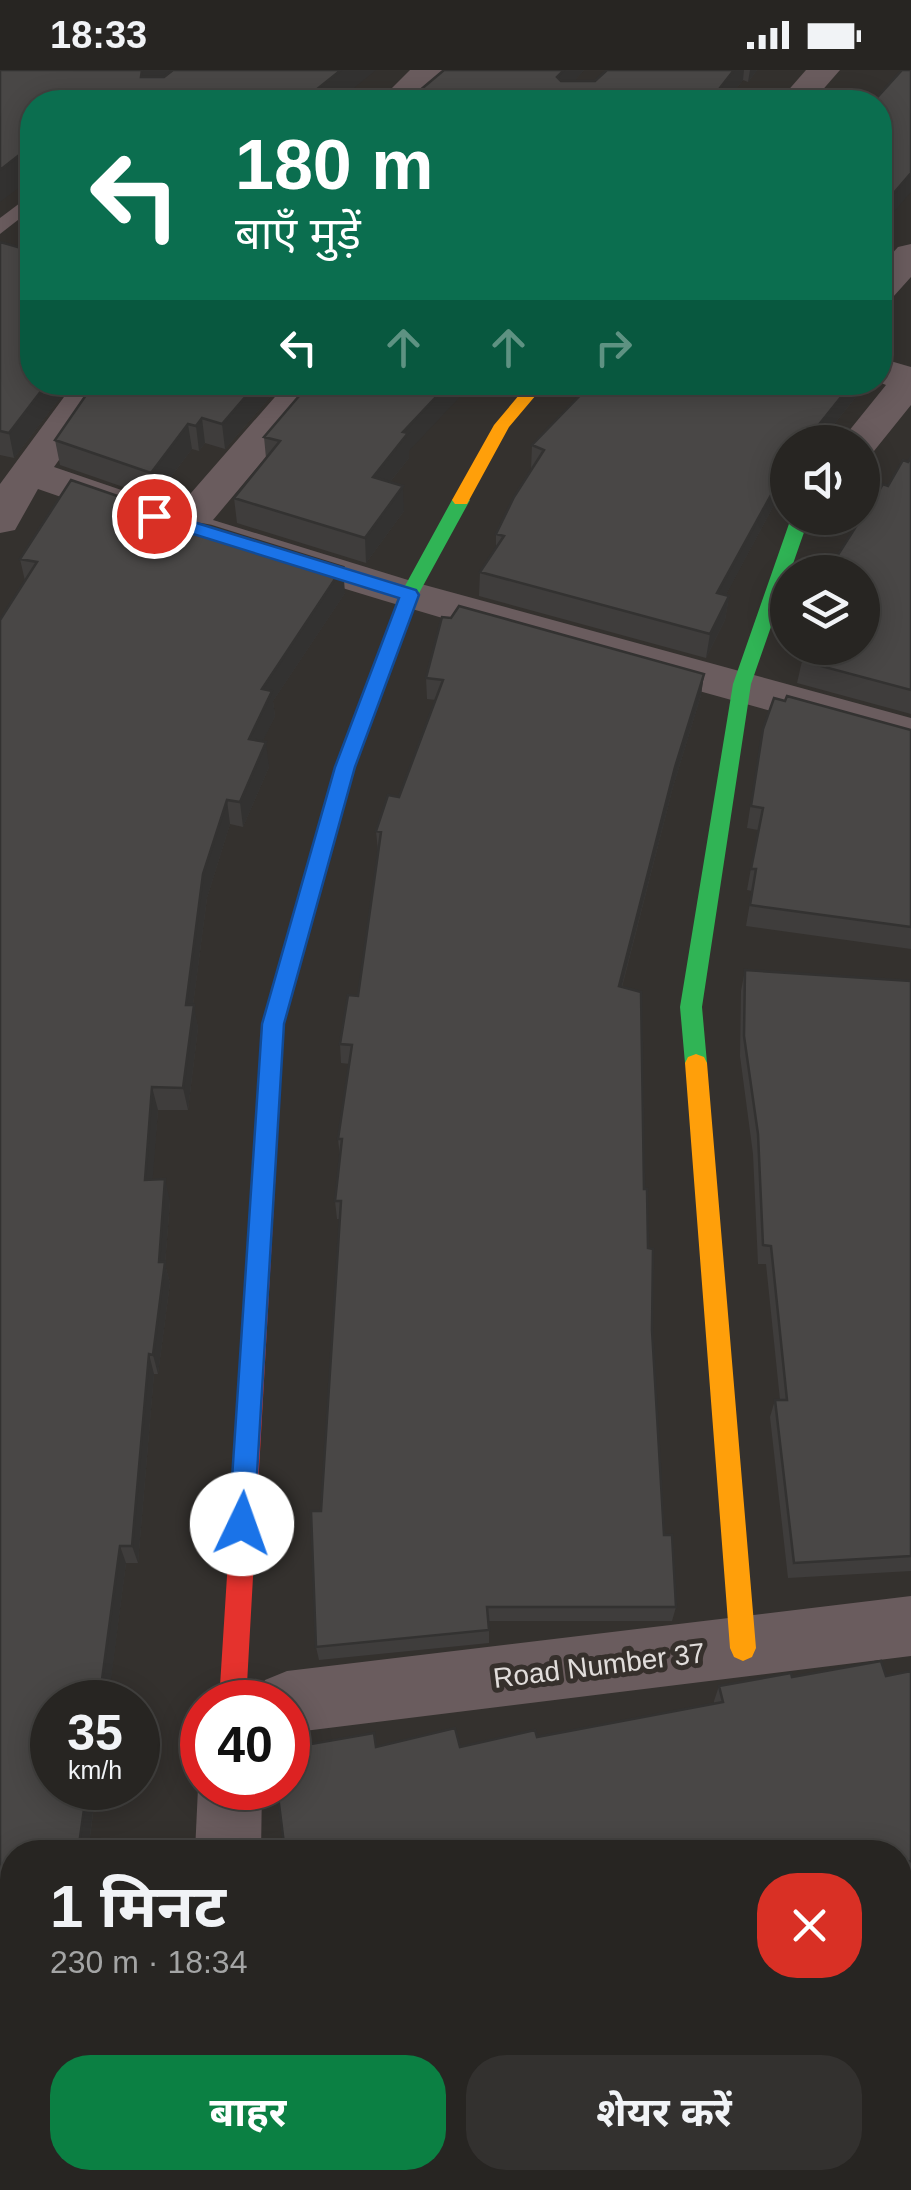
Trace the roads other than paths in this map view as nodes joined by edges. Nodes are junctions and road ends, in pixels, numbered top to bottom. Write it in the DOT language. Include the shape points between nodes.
graph roads {
  1 [pos="430,70"];
  2 [pos="824,70"];
  3 [pos="408,90"];
  4 [pos="805,90"];
  5 [pos="20,210"];
  6 [pos="0,228"];
  7 [pos="911,255"];
  8 [pos="892,276"];
  9 [pos="911,380"];
  10 [pos="85,395"];
  11 [pos="299,395"];
  12 [pos="528,395"];
  13 [pos="874,425"];
  14 [pos="29,472"];
  15 [pos="0,520"];
  16 [pos="186,526"];
  17 [pos="794,535"];
  18 [pos="410,595"];
  19 [pos="742,684"];
  20 [pos="911,734"];
  21 [pos="911,1626"];
  22 [pos="743,1648"];
  23 [pos="233,1680"];
  24 [pos="310,1699"];
  25 [pos="229,1810"];
  26 [pos="228,1840"];
  1 -- 3 [label="street"];
  2 -- 4 [label="street"];
  5 -- 6 [label="lane"];
  7 -- 8 [label="street"];
  9 -- 13 [label="street"];
  10 -- 14 [label="street"];
  11 -- 16 [label="street"];
  12 -- 18 [label="street" via="502,425"];
  14 -- 15 [label="street"];
  14 -- 16 [label="street"];
  16 -- 18 [label="street"];
  17 -- 19 [label="street"];
  18 -- 19 [label="street"];
  18 -- 23 [label="street" via="345,767 273,1024"];
  19 -- 20 [label="street"];
  19 -- 22 [label="street" via="690,1007"];
  21 -- 22 [label="street, Road Number 37"];
  22 -- 24 [label="street, Road Number 37"];
  25 -- 26 [label="street"];
}
